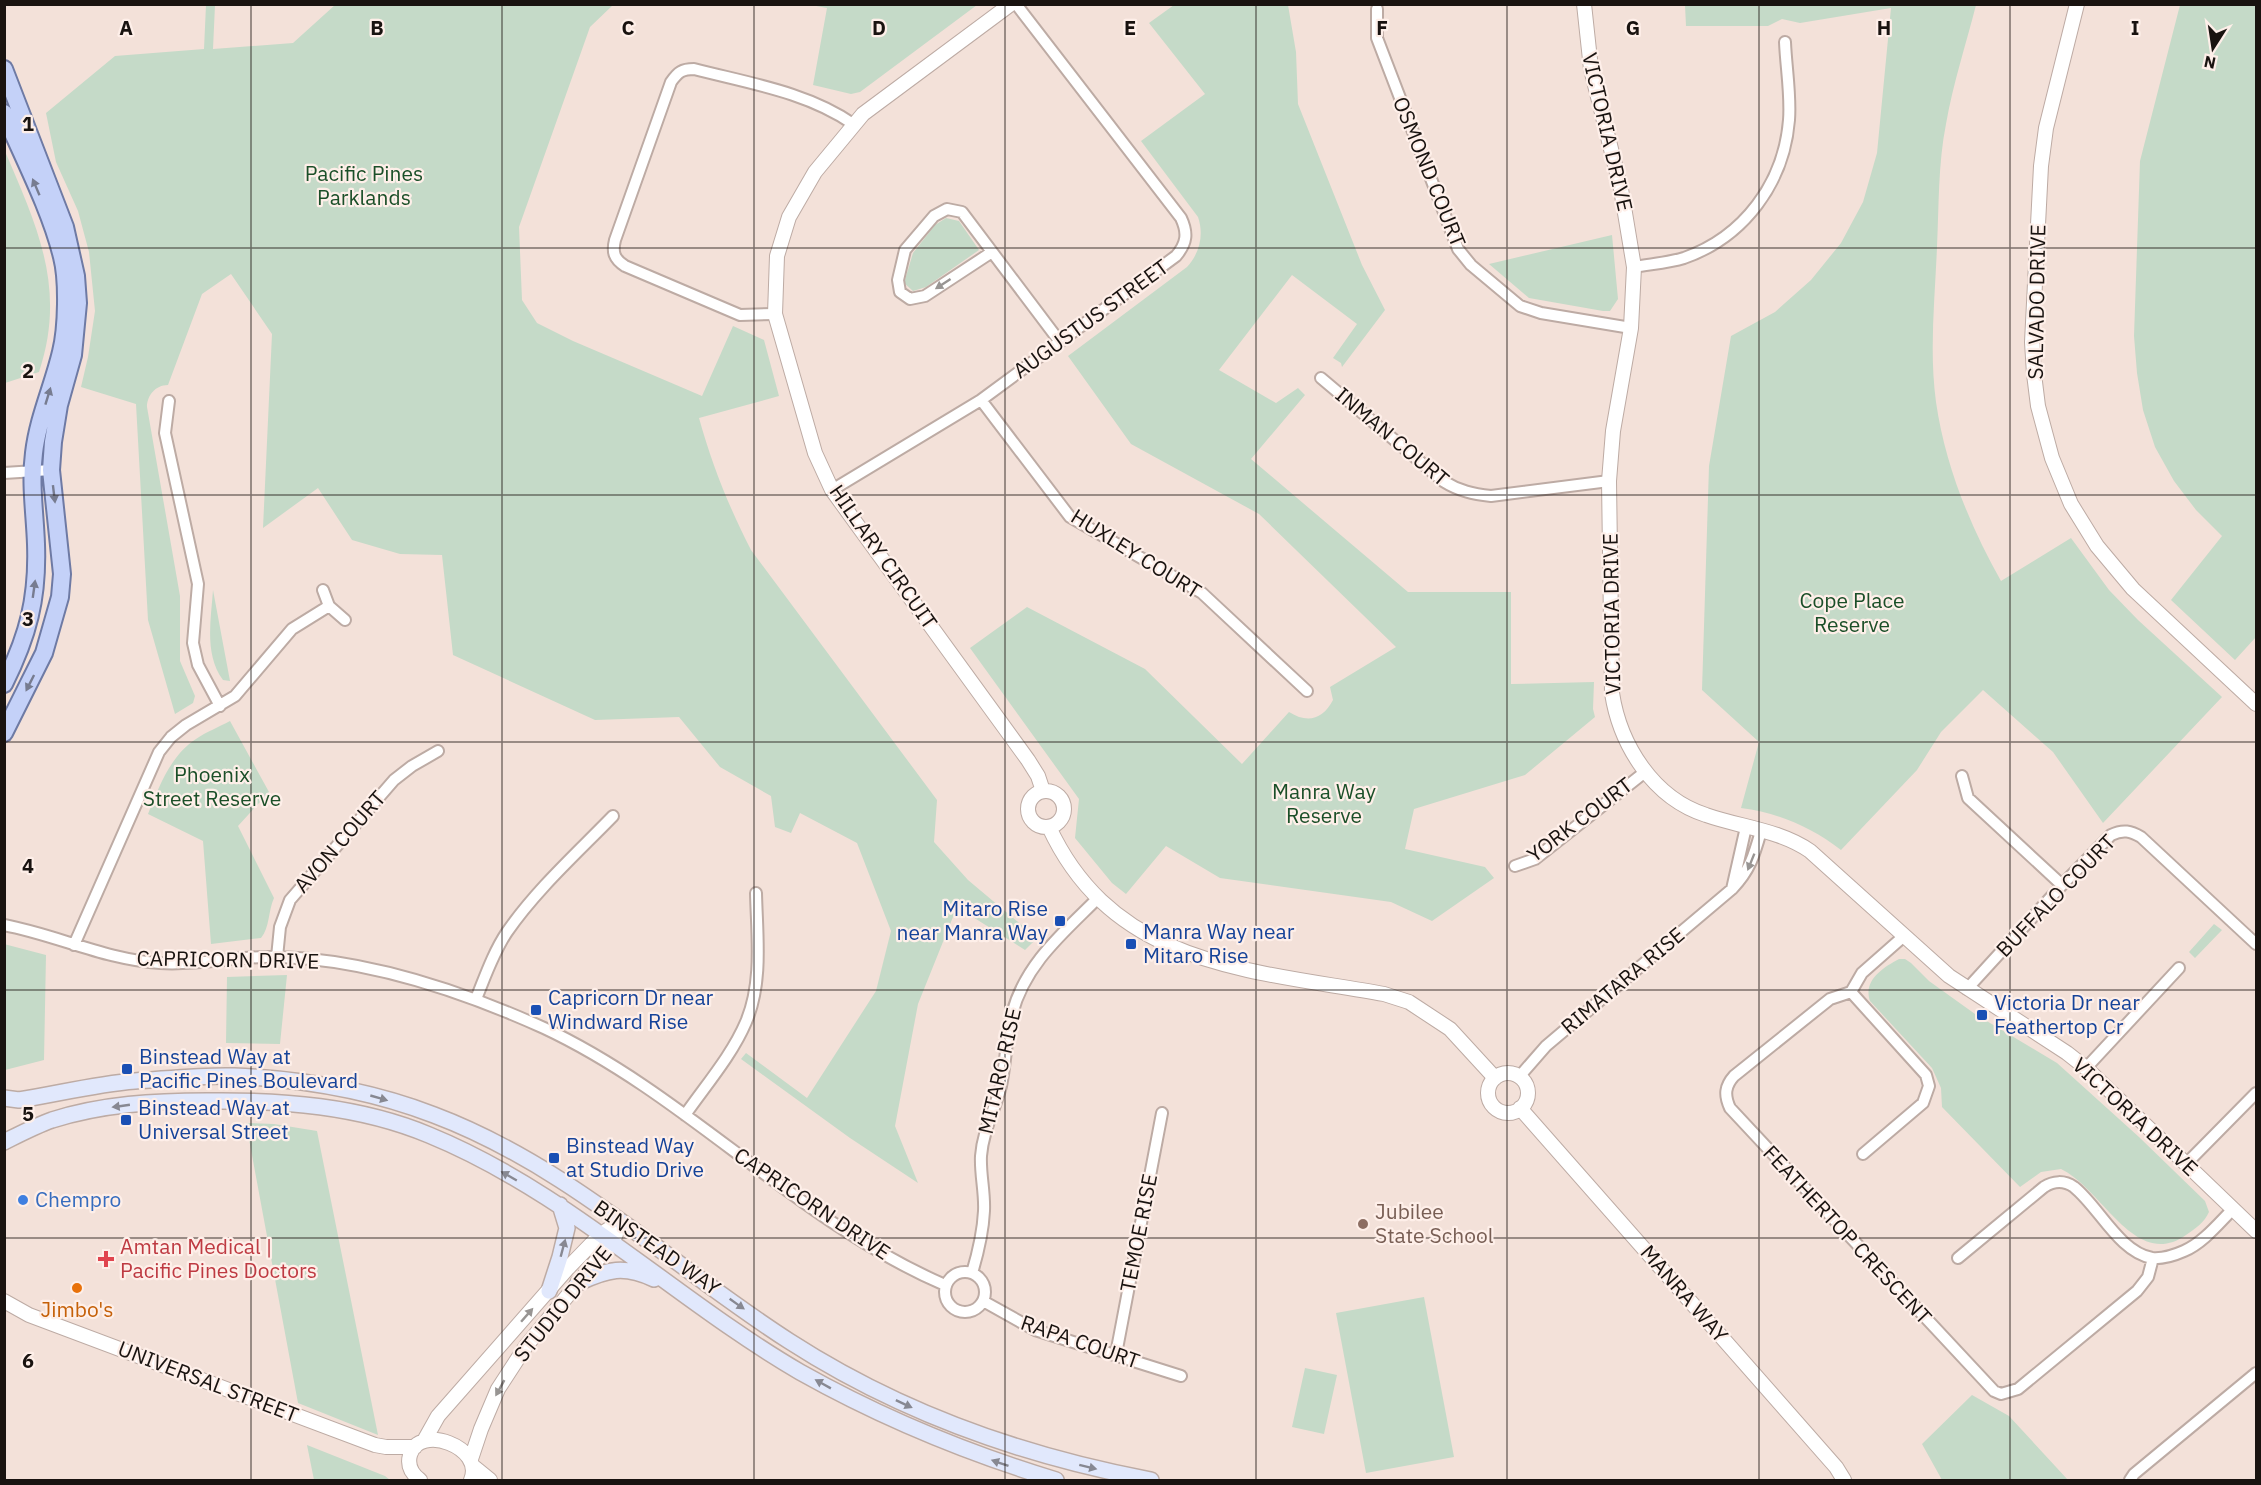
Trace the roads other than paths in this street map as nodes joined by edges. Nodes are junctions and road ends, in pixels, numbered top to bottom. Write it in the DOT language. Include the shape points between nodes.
graph roads {
  1 [pos="1011,4"];
  2 [pos="1016,4"];
  3 [pos="1584,4"];
  4 [pos="2077,4"];
  5 [pos="1377,9"];
  6 [pos="1785,42"];
  7 [pos="4,69"];
  8 [pos="4,113"];
  9 [pos="853,124"];
  10 [pos="992,252"];
  11 [pos="1634,267"];
  12 [pos="775,314"];
  13 [pos="1631,328"];
  14 [pos="1060,342"];
  15 [pos="1321,378"];
  16 [pos="981,400"];
  17 [pos="169,401"];
  18 [pos="51,470"];
  19 [pos="32,471"];
  20 [pos="4,473"];
  21 [pos="1609,481"];
  22 [pos="832,490"];
  23 [pos="323,590"];
  24 [pos="329,606"];
  25 [pos="345,620"];
  26 [pos="4,684"];
  27 [pos="1307,692"];
  28 [pos="2256,704"];
  29 [pos="220,706"];
  30 [pos="4,733"];
  31 [pos="438,751"];
  32 [pos="1645,772"];
  33 [pos="1962,776"];
  34 [pos="1043,791"];
  35 [pos="613,816"];
  36 [pos="1049,827"];
  37 [pos="1746,827"];
  38 [pos="1761,831"];
  39 [pos="1515,866"];
  40 [pos="2062,885"];
  41 [pos="1732,889"];
  42 [pos="756,893"];
  43 [pos="1098,898"];
  44 [pos="4,925"];
  45 [pos="1904,936"];
  46 [pos="2256,944"];
  47 [pos="74,945"];
  48 [pos="277,957"];
  49 [pos="2179,968"];
  50 [pos="1968,989"];
  51 [pos="1851,992"];
  52 [pos="476,999"];
  53 [pos="2086,1068"];
  54 [pos="1519,1077"];
  55 [pos="1495,1078"];
  56 [pos="2256,1093"];
  57 [pos="4,1098"];
  58 [pos="1520,1108"];
  59 [pos="1162,1113"];
  60 [pos="685,1115"];
  61 [pos="4,1142"];
  62 [pos="1863,1154"];
  63 [pos="2186,1164"];
  64 [pos="560,1205"];
  65 [pos="2233,1209"];
  66 [pos="621,1221"];
  67 [pos="2256,1230"];
  68 [pos="607,1238"];
  69 [pos="1958,1258"];
  70 [pos="2153,1258"];
  71 [pos="972,1273"];
  72 [pos="578,1283"];
  73 [pos="945,1285"];
  74 [pos="549,1291"];
  75 [pos="681,1292"];
  76 [pos="4,1301"];
  77 [pos="983,1301"];
  78 [pos="1116,1354"];
  79 [pos="2256,1373"];
  80 [pos="1181,1376"];
  81 [pos="419,1444"];
  82 [pos="472,1469"];
  83 [pos="416,1479"];
  84 [pos="490,1480"];
  85 [pos="1056,1480"];
  86 [pos="1151,1480"];
  87 [pos="1844,1480"];
  88 [pos="2130,1480"];
  1 -- 9 [label="street, HILLARY CIRCUIT"];
  2 -- 14 [label="street, AUGUSTUS STREET" via="1185,228 1183,248 1176,256"];
  3 -- 11 [label="street, VICTORIA DRIVE" via="1591,69 1621,189"];
  4 -- 28 [label="street, SALVADO DRIVE" via="2046,128 2041,166 2032,342 2038,406 2052,458 2071,504 2097,546 2133,589"];
  5 -- 13 [label="street, OSMOND COURT" via="1377,38 1464,258 1507,297 1529,310"];
  6 -- 11 [label="street" via="1789,118 1785,150 1777,174 1758,205 1737,228 1708,248 1682,259"];
  7 -- 18 [label="main road" via="65,227 76,276 78,303 73,355 54,431"];
  19 -- 8 [label="main road, one-way" via="45,404 62,351 66,299 62,258"];
  9 -- 12 [label="street, HILLARY CIRCUIT" via="815,172 789,217 777,256"];
  9 -- 12 [label="street" via="821,104 694,69 678,72 671,82 615,240 615,256 626,266 740,315"];
  10 -- 10 [label="street, one-way" via="925,296 910,299 900,292 898,280 905,250 934,216 947,209 962,212"];
  10 -- 14 [label="street"];
  11 -- 13 [label="street, VICTORIA DRIVE"];
  12 -- 22 [label="street, HILLARY CIRCUIT" via="815,453"];
  13 -- 21 [label="street, VICTORIA DRIVE" via="1613,431"];
  14 -- 16 [label="street, AUGUSTUS STREET"];
  15 -- 21 [label="street, INMAN COURT" via="1456,489 1491,496"];
  16 -- 22 [label="street, AUGUSTUS STREET"];
  16 -- 27 [label="street, HUXLEY COURT" via="1070,516 1202,593"];
  17 -- 29 [label="street" via="165,433 198,584 193,643 198,665"];
  18 -- 19 [label="street"];
  18 -- 30 [label="main road, one-way" via="61,563 60,597 44,653"];
  19 -- 20 [label="street"];
  26 -- 19 [label="main road, one-way" via="21,650 36,582"];
  21 -- 32 [label="street, VICTORIA DRIVE" via="1612,693 1625,740"];
  22 -- 34 [label="street, HILLARY CIRCUIT" via="1028,760"];
  23 -- 24 [label="street"];
  24 -- 25 [label="street"];
  24 -- 29 [label="street" via="292,629 236,696"];
  29 -- 47 [label="street" via="186,724 159,752"];
  31 -- 48 [label="street, AVON COURT" via="394,780 298,889 284,911"];
  32 -- 37 [label="street, VICTORIA DRIVE" via="1673,798 1703,815"];
  32 -- 39 [label="street, YORK COURT" via="1535,858"];
  33 -- 40 [label="street" via="1968,798"];
  34 -- 36 [label="street" via="1057,794 1064,806 1061,820"];
  34 -- 36 [label="street" via="1029,802 1029,815 1036,825"];
  35 -- 52 [label="street" via="508,930"];
  36 -- 43 [label="street" via="1069,866"];
  37 -- 38 [label="street, VICTORIA DRIVE"];
  37 -- 41 [label="street"];
  38 -- 41 [label="street, RIMATARA RISE, one-way" via="1752,863"];
  38 -- 45 [label="street, VICTORIA DRIVE" via="1810,851"];
  40 -- 46 [label="street, BUFFALO COURT" via="2111,835 2132,831"];
  40 -- 50 [label="street, BUFFALO COURT"];
  41 -- 54 [label="street, RIMATARA RISE" via="1546,1046"];
  42 -- 60 [label="street" via="758,967 749,1013 737,1039"];
  43 -- 55 [label="street" via="1147,935 1208,961 1409,1002 1450,1029"];
  43 -- 71 [label="street, MITARO RISE" via="1043,953 1018,994 1007,1038 1005,1067 983,1142 984,1210"];
  44 -- 47 [label="street, CAPRICORN DRIVE"];
  45 -- 50 [label="street, VICTORIA DRIVE"];
  45 -- 51 [label="street" via="1862,973"];
  47 -- 48 [label="street, CAPRICORN DRIVE" via="161,963"];
  48 -- 52 [label="street, CAPRICORN DRIVE" via="358,967"];
  49 -- 53 [label="street"];
  50 -- 53 [label="street, VICTORIA DRIVE"];
  51 -- 62 [label="street" via="1926,1075 1929,1086 1923,1103"];
  51 -- 70 [label="street, FEATHERTOP CRESCENT" via="1830,999 1734,1076 1728,1083 1726,1100 1987,1386 2001,1394 2018,1389 2144,1284"];
  52 -- 60 [label="street, CAPRICORN DRIVE" via="582,1048"];
  53 -- 63 [label="street, VICTORIA DRIVE"];
  54 -- 55 [label="street" via="1507,1073"];
  54 -- 58 [label="street" via="1527,1092"];
  55 -- 58 [label="street" via="1488,1093 1491,1104 1508,1113"];
  56 -- 63 [label="street"];
  57 -- 66 [label="main road, BINSTEAD WAY, one-way" via="19,1100 132,1081 233,1076 364,1094 434,1114 488,1138"];
  58 -- 87 [label="street, MANRA WAY"];
  59 -- 78 [label="street, TEMOE RISE"];
  60 -- 73 [label="street, CAPRICORN DRIVE" via="822,1216 888,1257"];
  64 -- 61 [label="main road, BINSTEAD WAY, one-way" via="427,1134 363,1115 305,1105 236,1100 155,1101 76,1114 42,1124"];
  63 -- 65 [label="street, VICTORIA DRIVE"];
  64 -- 68 [label="main road, BINSTEAD WAY"];
  74 -- 64 [label="main road, one-way" via="567,1228"];
  65 -- 67 [label="street, VICTORIA DRIVE"];
  65 -- 70 [label="street" via="2186,1250"];
  66 -- 68 [label="street, STUDIO DRIVE"];
  66 -- 86 [label="main road, BINSTEAD WAY, one-way" via="789,1341 849,1377 989,1438 1106,1472"];
  68 -- 72 [label="street, STUDIO DRIVE"];
  68 -- 74 [label="street, STUDIO DRIVE"];
  68 -- 75 [label="main road, BINSTEAD WAY"];
  69 -- 70 [label="street" via="2044,1187 2056,1182 2073,1186 2124,1242"];
  71 -- 73 [label="street" via="956,1274"];
  71 -- 77 [label="street" via="983,1283"];
  72 -- 75 [label="main road" via="625,1269"];
  72 -- 82 [label="street, STUDIO DRIVE, one-way" via="526,1346 498,1389 481,1429"];
  73 -- 77 [label="street" via="946,1302 958,1312 972,1312"];
  81 -- 74 [label="street, STUDIO DRIVE, one-way" via="438,1416"];
  85 -- 75 [label="main road, BINSTEAD WAY, one-way" via="963,1449 857,1402 789,1365"];
  76 -- 81 [label="street, UNIVERSAL STREET" via="29,1315 375,1445 386,1448"];
  77 -- 78 [label="street, RAPA COURT" via="1035,1330"];
  78 -- 80 [label="street, RAPA COURT"];
  79 -- 88 [label="street"];
  81 -- 82 [label="street, UNIVERSAL STREET" via="431,1440 446,1443 462,1451"];
  81 -- 83 [label="street" via="409,1464"];
  82 -- 84 [label="street"];
}
